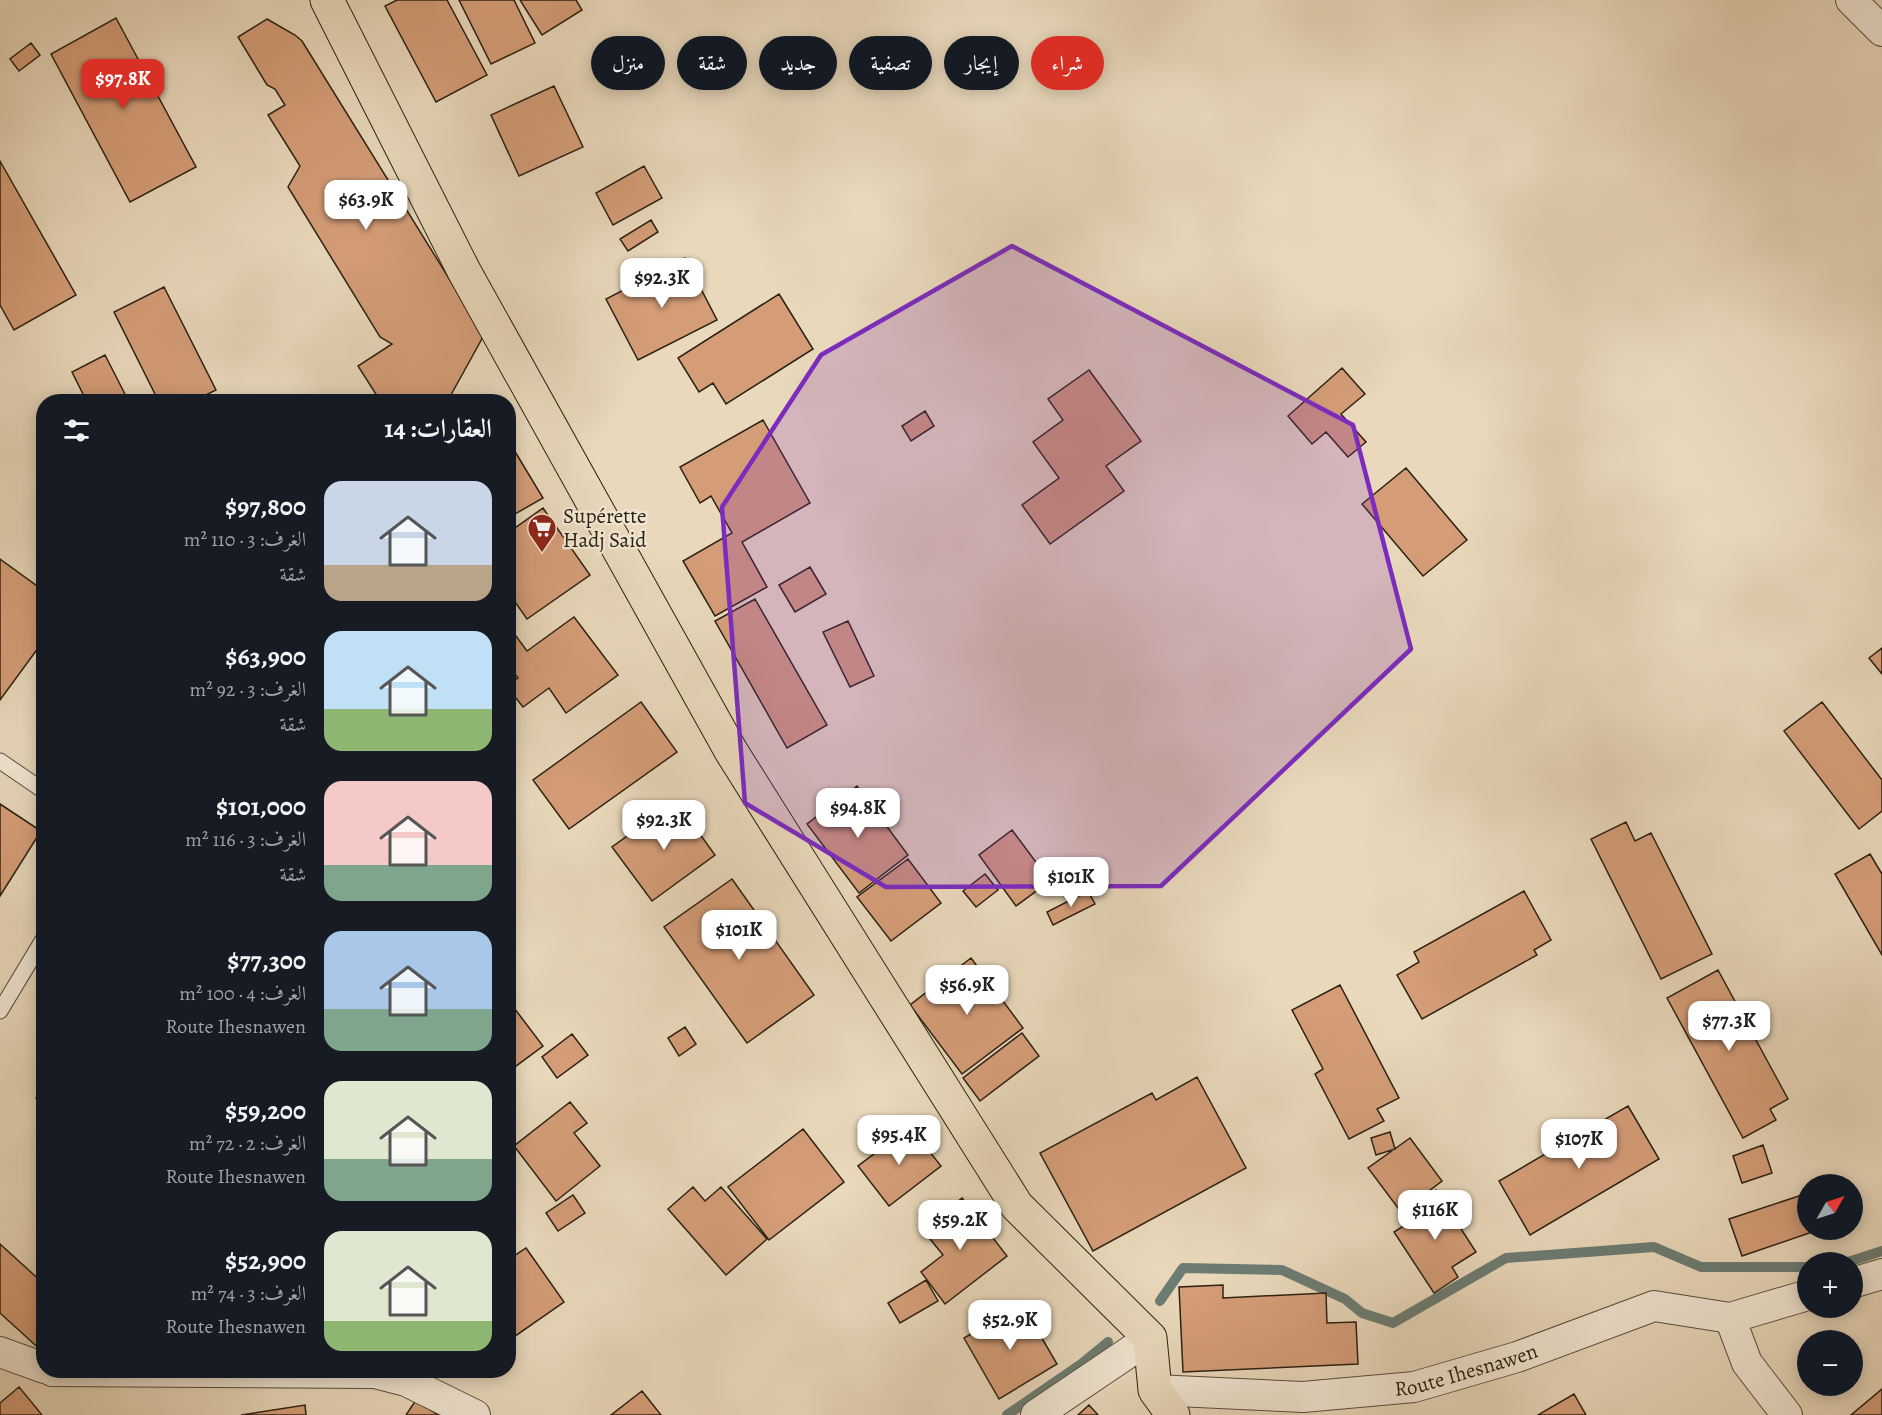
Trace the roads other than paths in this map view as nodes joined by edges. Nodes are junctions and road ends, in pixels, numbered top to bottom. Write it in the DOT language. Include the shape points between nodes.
graph roads {
  1 [pos="327,0"];
  2 [pos="1851,0"];
  3 [pos="1882,31"];
  4 [pos="0,761"];
  5 [pos="36,786"];
  6 [pos="36,951"];
  7 [pos="0,1011"];
  8 [pos="1882,1274"];
  9 [pos="1863,1280"];
  10 [pos="1797,1298"];
  11 [pos="1730,1318"];
  12 [pos="1150,1338"];
  13 [pos="0,1352"];
  14 [pos="36,1365"];
  15 [pos="396,1378"];
  16 [pos="1164,1403"];
  17 [pos="475,1415"];
  18 [pos="1036,1415"];
  19 [pos="1787,1415"];
  1 -- 12 [label="main road" via="464,271 731,751 1017,1206"];
  2 -- 3 [label="street"];
  4 -- 5 [label="lane"];
  6 -- 7 [label="lane"];
  8 -- 9 [label="street"];
  10 -- 11 [label="street, Route Ihesnawen"];
  11 -- 16 [label="street, Route Ihesnawen" via="1654,1306 1517,1357 1414,1386 1303,1397"];
  11 -- 19 [label="street" via="1747,1363"];
  12 -- 16 [label="main road"];
  12 -- 18 [label="street"];
  13 -- 14 [label="street"];
  15 -- 17 [label="street"];
}
